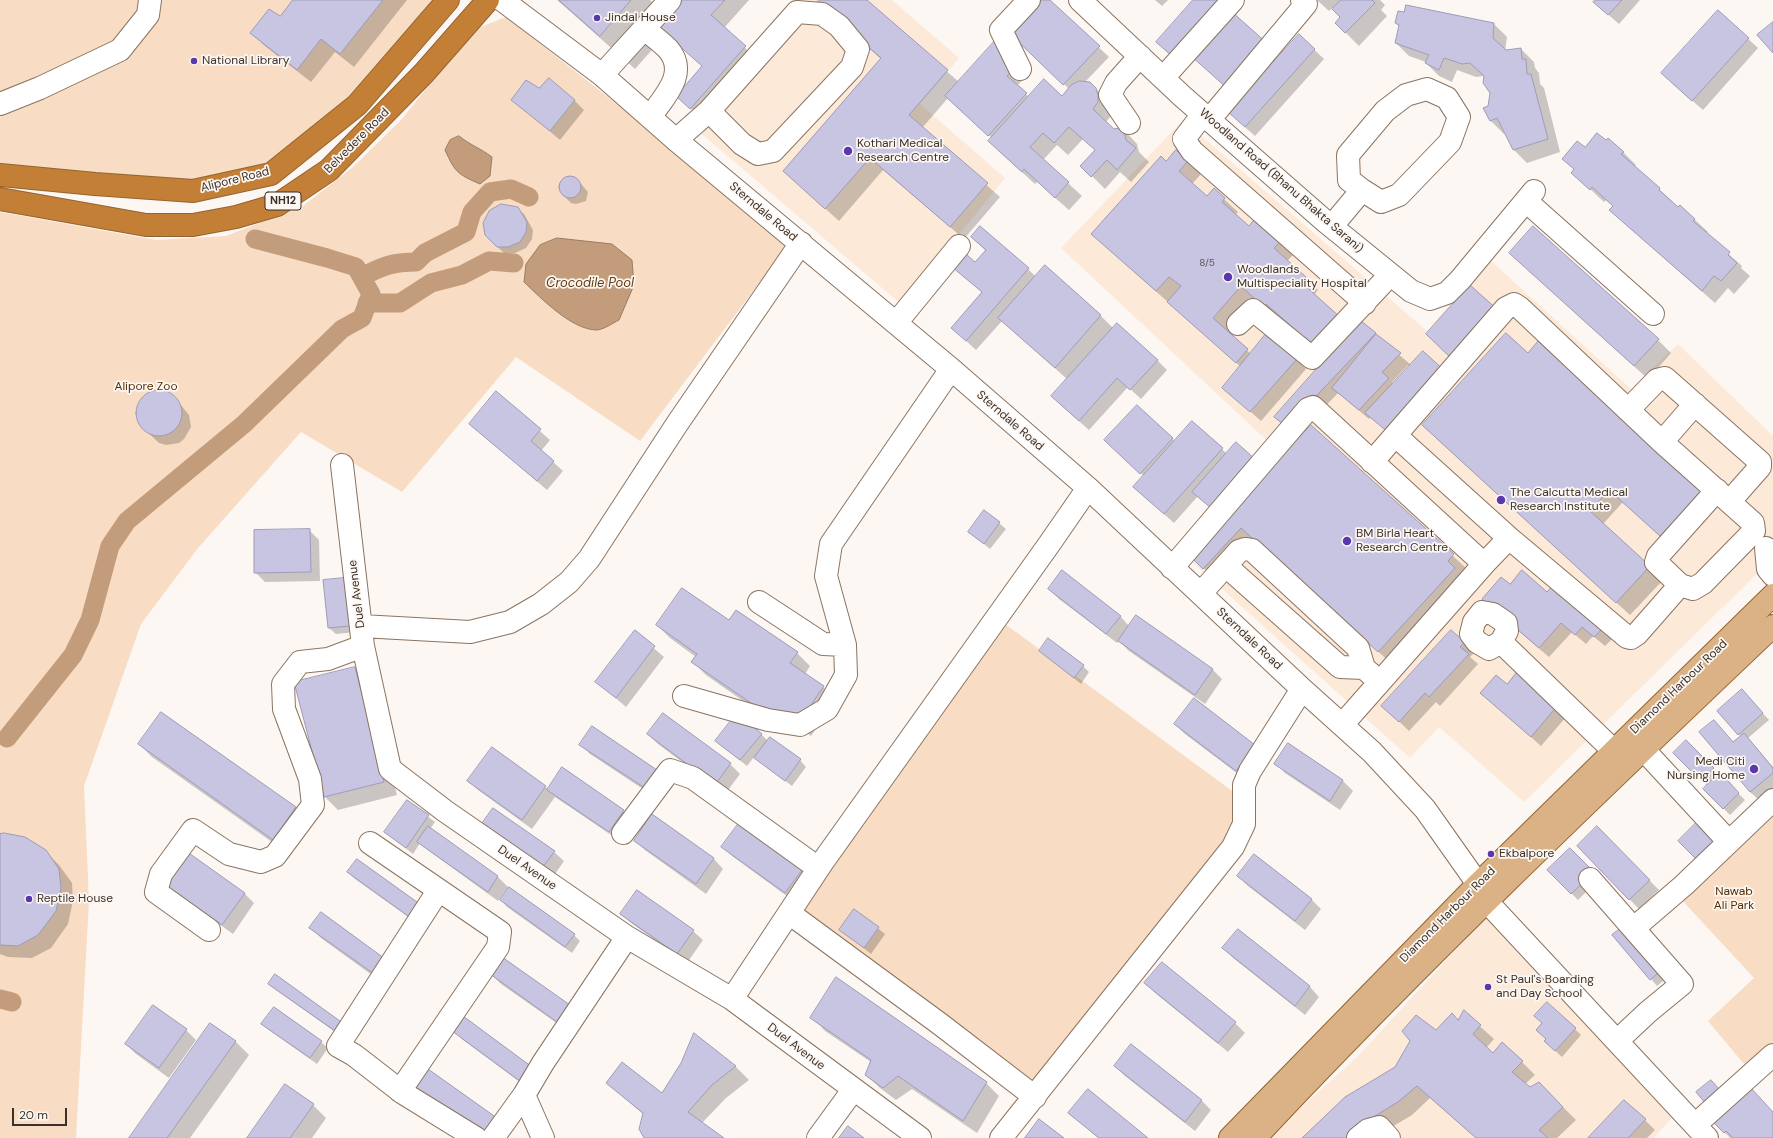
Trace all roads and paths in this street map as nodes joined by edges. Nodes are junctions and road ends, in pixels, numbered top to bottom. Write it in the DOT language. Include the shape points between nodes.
graph roads {
  1 [pos="150,0"];
  2 [pos="448,0"];
  3 [pos="488,0"];
  4 [pos="502,0"];
  5 [pos="670,0"];
  6 [pos="1029,0"];
  7 [pos="1080,0"];
  8 [pos="1233,0"];
  9 [pos="1302,0"];
  10 [pos="644,29"];
  11 [pos="1140,56"];
  12 [pos="1020,69"];
  13 [pos="602,75"];
  14 [pos="1163,78"];
  15 [pos="0,104"];
  16 [pos="708,111"];
  17 [pos="650,117"];
  18 [pos="1206,117"];
  19 [pos="1129,123"];
  20 [pos="676,140"];
  21 [pos="0,175"];
  22 [pos="1362,190"];
  23 [pos="0,199"];
  24 [pos="1332,226"];
  25 [pos="801,243"];
  26 [pos="960,246"];
  27 [pos="1390,275"];
  28 [pos="1365,303"];
  29 [pos="1652,314"];
  30 [pos="896,323"];
  31 [pos="1238,324"];
  32 [pos="951,369"];
  33 [pos="1695,404"];
  34 [pos="1628,410"];
  35 [pos="1396,436"];
  36 [pos="1662,442"];
  37 [pos="1372,462"];
  38 [pos="342,465"];
  39 [pos="1088,488"];
  40 [pos="1723,496"];
  41 [pos="1509,538"];
  42 [pos="1763,544"];
  43 [pos="1484,564"];
  44 [pos="1226,566"];
  45 [pos="1172,568"];
  46 [pos="1773,575"];
  47 [pos="1680,585"];
  48 [pos="1201,594"];
  49 [pos="1773,595"];
  50 [pos="759,602"];
  51 [pos="1773,626"];
  52 [pos="362,636"];
  53 [pos="1501,642"];
  54 [pos="845,645"];
  55 [pos="1372,675"];
  56 [pos="1302,689"];
  57 [pos="684,696"];
  58 [pos="1342,725"];
  59 [pos="1643,749"];
  60 [pos="1614,751"];
  61 [pos="1773,800"];
  62 [pos="623,833"];
  63 [pos="1730,842"];
  64 [pos="370,843"];
  65 [pos="818,868"];
  66 [pos="1590,879"];
  67 [pos="438,891"];
  68 [pos="1483,892"];
  69 [pos="789,912"];
  70 [pos="1634,928"];
  71 [pos="209,930"];
  72 [pos="627,937"];
  73 [pos="732,998"];
  74 [pos="1617,1041"];
  75 [pos="1773,1055"];
  76 [pos="853,1090"];
  77 [pos="400,1091"];
  78 [pos="524,1095"];
  79 [pos="1035,1097"];
  80 [pos="1701,1132"];
  81 [pos="476,1138"];
  82 [pos="493,1138"];
  83 [pos="543,1138"];
  84 [pos="818,1138"];
  85 [pos="920,1138"];
  86 [pos="1001,1138"];
  87 [pos="1230,1138"];
  88 [pos="1256,1138"];
  89 [pos="1358,1138"];
  90 [pos="1389,1138"];
  1 -- 15 [label="street" via="148,15 120,50"];
  2 -- 21 [label="highway, Alipore Road / NH12" via="357,105 271,174 192,191"];
  3 -- 23 [label="highway, Belvedere Road / NH12" via="424,74 329,170 277,205 236,218 193,225 146,225"];
  4 -- 13 [label="street, Sterndale Road"];
  5 -- 10 [label="street"];
  6 -- 12 [label="street" via="1001,30"];
  7 -- 11 [label="street, Woodland Road (Bhanu Bhakta Sarani)"];
  8 -- 14 [label="street"];
  9 -- 18 [label="street" via="1306,4"];
  10 -- 13 [label="street"];
  10 -- 17 [label="street" via="668,50 677,67 673,84"];
  11 -- 14 [label="street, Woodland Road (Bhanu Bhakta Sarani)"];
  11 -- 19 [label="street" via="1116,83 1110,95"];
  13 -- 17 [label="street, Sterndale Road"];
  14 -- 18 [label="street, Woodland Road (Bhanu Bhakta Sarani)"];
  16 -- 16 [label="street" via="742,144 758,154 773,151 852,67 858,50 839,26 822,14 797,12"];
  16 -- 20 [label="street"];
  17 -- 20 [label="street, Sterndale Road"];
  18 -- 24 [label="street, Woodland Road (Bhanu Bhakta Sarani)"];
  18 -- 28 [label="street" via="1184,139 1192,151"];
  20 -- 25 [label="street, Sterndale Road"];
  22 -- 22 [label="street" via="1349,180 1348,155 1385,111 1406,95 1427,89 1447,98 1459,117 1450,142 1399,195 1381,202"];
  22 -- 24 [label="street"];
  24 -- 27 [label="street, Woodland Road (Bhanu Bhakta Sarani)"];
  25 -- 30 [label="street, Sterndale Road"];
  25 -- 52 [label="street" via="681,417 589,559 569,582 541,604 510,622 470,632"];
  26 -- 30 [label="street"];
  27 -- 28 [label="street"];
  27 -- 29 [label="street, Woodland Road (Bhanu Bhakta Sarani)" via="1411,291 1430,299 1447,293 1530,196"];
  28 -- 31 [label="street" via="1312,358 1253,310"];
  30 -- 32 [label="street, Sterndale Road"];
  32 -- 39 [label="street, Sterndale Road"];
  32 -- 54 [label="street" via="831,544 826,576"];
  33 -- 34 [label="street" via="1665,378 1661,378"];
  33 -- 36 [label="street"];
  33 -- 40 [label="street" via="1760,462 1760,467"];
  34 -- 35 [label="street" via="1514,304 1506,308"];
  34 -- 36 [label="street"];
  35 -- 37 [label="street"];
  35 -- 41 [label="street"];
  36 -- 40 [label="street"];
  37 -- 43 [label="street"];
  37 -- 45 [label="street" via="1313,407 1310,408"];
  38 -- 52 [label="street, Duel Avenue"];
  39 -- 45 [label="street, Sterndale Road"];
  39 -- 65 [label="street"];
  40 -- 42 [label="street" via="1753,523 1754,530"];
  40 -- 47 [label="street" via="1658,556 1656,562"];
  41 -- 43 [label="street"];
  41 -- 47 [label="street" via="1627,637 1632,638 1637,634"];
  42 -- 46 [label="street" via="1768,569"];
  42 -- 47 [label="street" via="1693,589"];
  43 -- 55 [label="street"];
  44 -- 48 [label="street"];
  44 -- 55 [label="street" via="1340,667"];
  44 -- 55 [label="street" via="1239,551 1245,548 1252,550 1358,648"];
  45 -- 48 [label="street, Sterndale Road"];
  48 -- 56 [label="street, Sterndale Road"];
  49 -- 60 [label="main road, Diamond Harbour Road"];
  50 -- 54 [label="street" via="823,644"];
  51 -- 59 [label="main road, Diamond Harbour Road"];
  52 -- 71 [label="street" via="328,659 300,662 283,684 284,709 310,779 313,805 274,856 261,862 229,854 193,830 161,874 156,892"];
  52 -- 72 [label="street, Duel Avenue" via="390,769"];
  53 -- 60 [label="street"];
  54 -- 57 [label="street" via="846,675 827,709 800,725 768,720"];
  55 -- 58 [label="street"];
  56 -- 58 [label="street, Sterndale Road"];
  56 -- 79 [label="street" via="1250,771 1244,785 1244,824 1233,847"];
  58 -- 68 [label="street, Sterndale Road" via="1372,752 1425,809"];
  59 -- 63 [label="street"];
  59 -- 68 [label="main road, Diamond Harbour Road"];
  60 -- 68 [label="main road, Diamond Harbour Road"];
  61 -- 63 [label="street"];
  62 -- 65 [label="street" via="670,770 694,778"];
  63 -- 70 [label="street"];
  64 -- 67 [label="street"];
  65 -- 69 [label="street"];
  66 -- 70 [label="street"];
  67 -- 77 [label="street" via="338,1046 354,1055"];
  67 -- 77 [label="street" via="500,932 498,947"];
  68 -- 74 [label="street, Sterndale Road" via="1490,905"];
  68 -- 87 [label="main road, Diamond Harbour Road"];
  68 -- 88 [label="main road, Diamond Harbour Road"];
  69 -- 73 [label="street"];
  69 -- 79 [label="street"];
  70 -- 74 [label="street" via="1682,984"];
  72 -- 73 [label="street, Duel Avenue"];
  72 -- 78 [label="street"];
  73 -- 76 [label="street, Duel Avenue"];
  74 -- 80 [label="street, Sterndale Road"];
  75 -- 80 [label="street"];
  76 -- 84 [label="street"];
  76 -- 85 [label="street, Duel Avenue"];
  77 -- 81 [label="street"];
  78 -- 82 [label="street"];
  78 -- 83 [label="street"];
  79 -- 86 [label="street"];
  89 -- 90 [label="street" via="1368,1130 1379,1127"];
}
